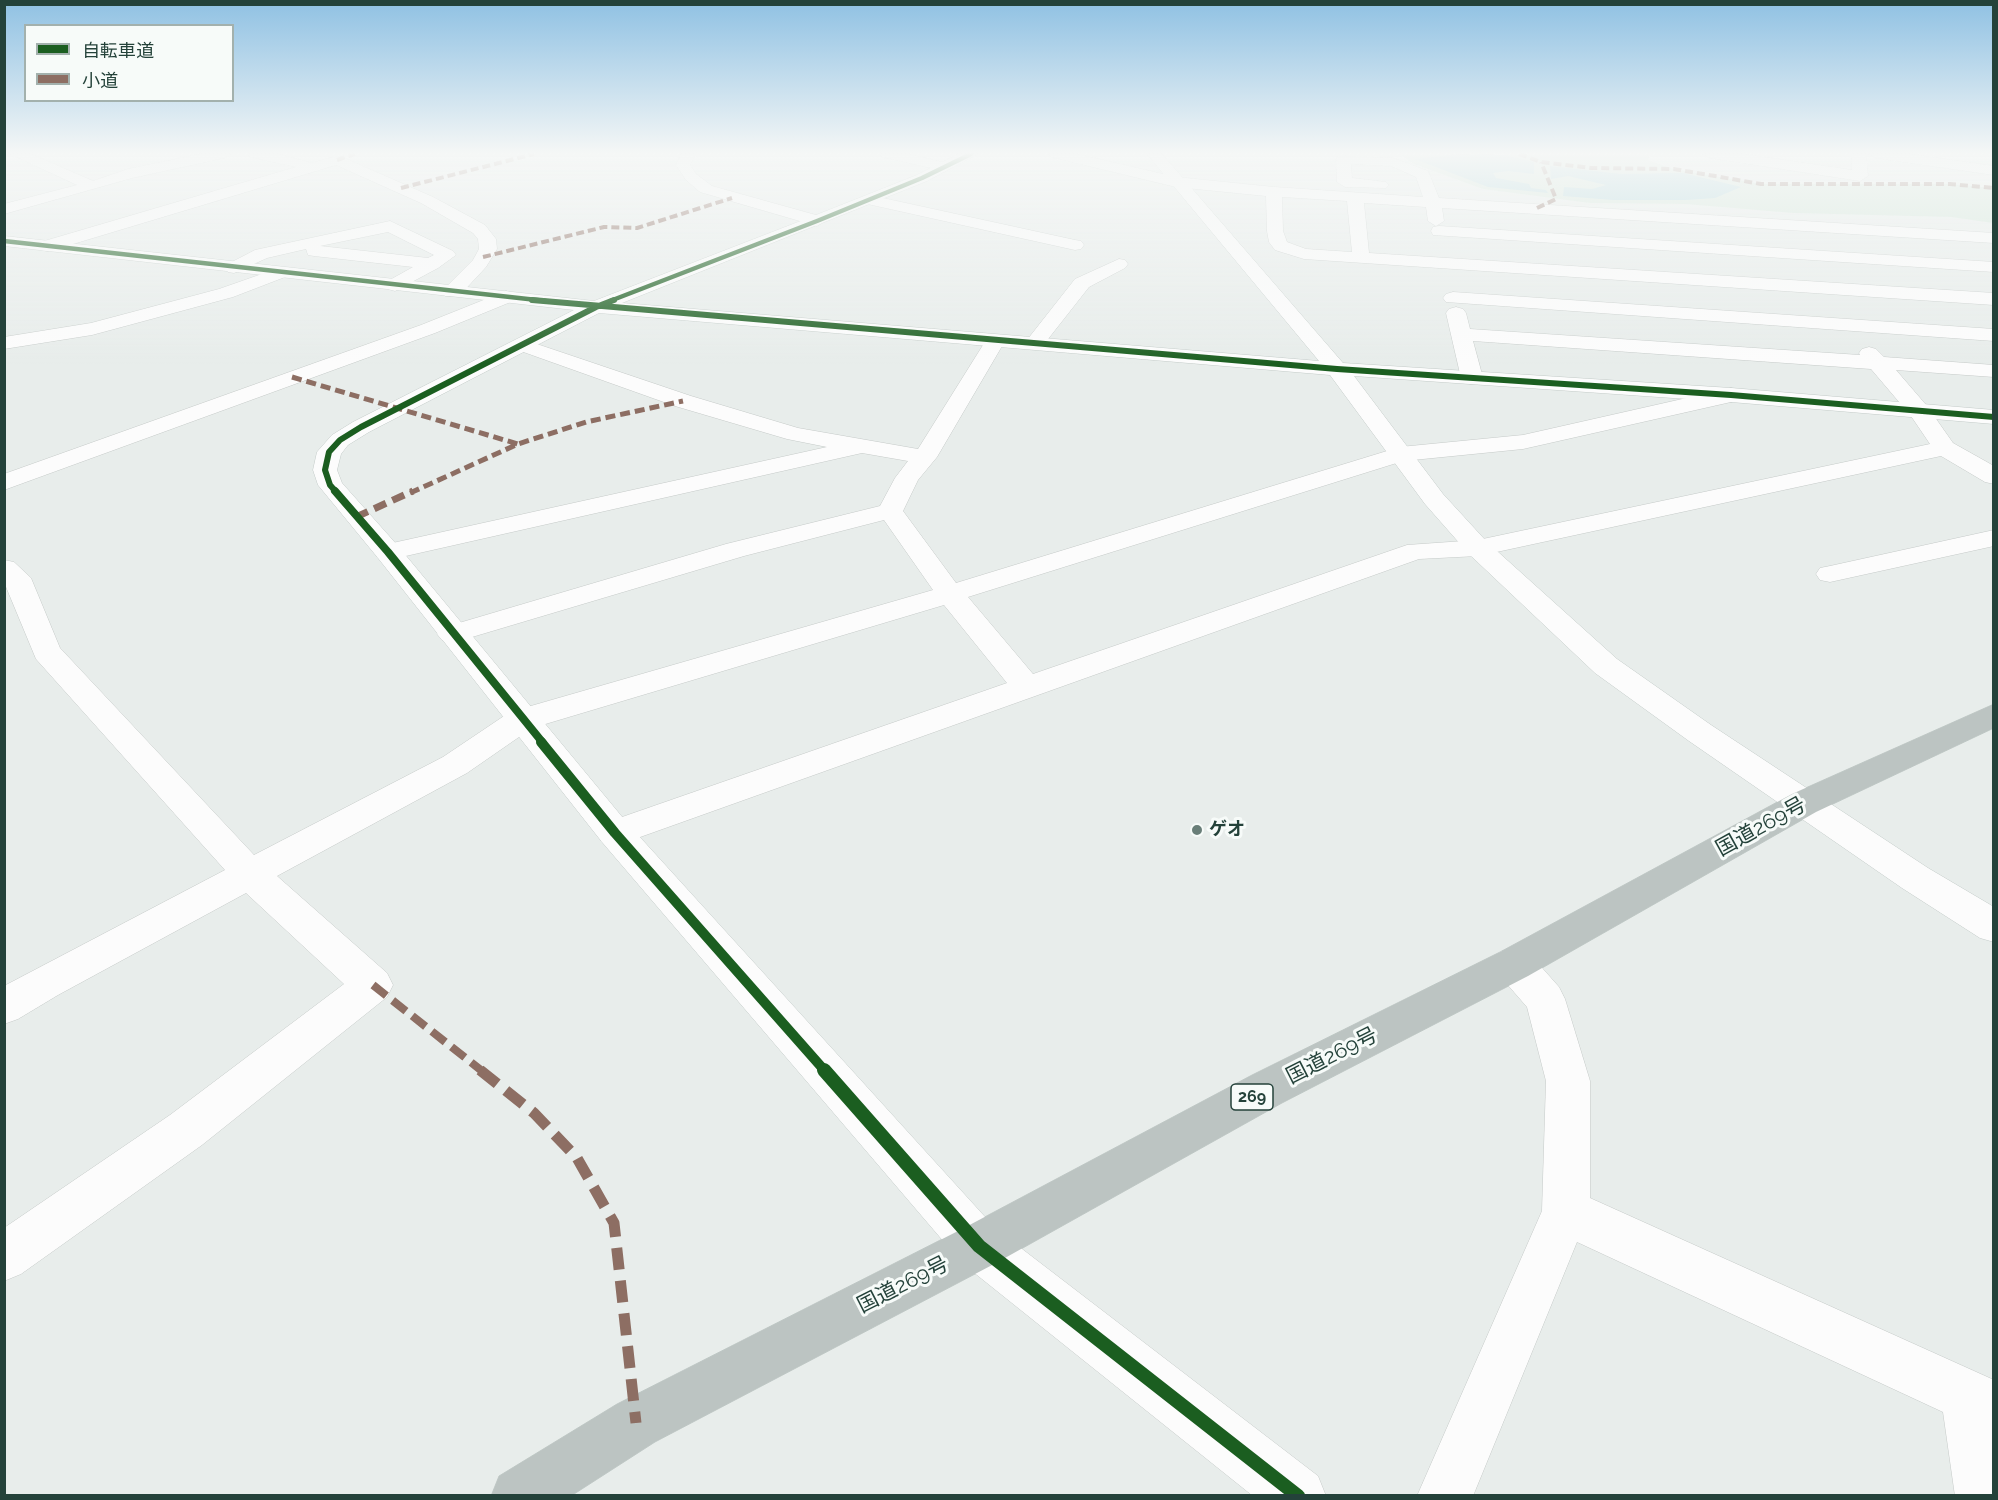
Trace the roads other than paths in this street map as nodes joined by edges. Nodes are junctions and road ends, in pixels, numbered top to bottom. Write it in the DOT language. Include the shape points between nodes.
graph roads {
  1 [pos="120,224"];
  2 [pos="469,224"];
  3 [pos="808,224"];
  4 [pos="979,224"];
  5 [pos="1215,224"];
  6 [pos="1275,224"];
  7 [pos="1358,224"];
  8 [pos="1437,224"];
  9 [pos="1758,224"];
  10 [pos="1797,224"];
  11 [pos="1438,231"];
  12 [pos="1994,238"];
  13 [pos="4,241"];
  14 [pos="1075,245"];
  15 [pos="47,246"];
  16 [pos="286,248"];
  17 [pos="1783,253"];
  18 [pos="1361,258"];
  19 [pos="432,264"];
  20 [pos="1119,264"];
  21 [pos="1446,264"];
  22 [pos="1994,267"];
  23 [pos="234,268"];
  24 [pos="279,273"];
  25 [pos="395,285"];
  26 [pos="1812,287"];
  27 [pos="452,292"];
  28 [pos="506,297"];
  29 [pos="1453,298"];
  30 [pos="1994,299"];
  31 [pos="596,307"];
  32 [pos="1844,325"];
  33 [pos="1461,333"];
  34 [pos="1994,335"];
  35 [pos="995,341"];
  36 [pos="4,343"];
  37 [pos="1034,344"];
  38 [pos="522,345"];
  39 [pos="1877,363"];
  40 [pos="1337,369"];
  41 [pos="1994,371"];
  42 [pos="1472,378"];
  43 [pos="1731,395"];
  44 [pos="1919,411"];
  45 [pos="1994,417"];
  46 [pos="862,446"];
  47 [pos="1945,448"];
  48 [pos="1400,454"];
  49 [pos="925,457"];
  50 [pos="1994,477"];
  51 [pos="4,483"];
  52 [pos="890,511"];
  53 [pos="1994,538"];
  54 [pos="1478,548"];
  55 [pos="388,552"];
  56 [pos="4,568"];
  57 [pos="1830,574"];
  58 [pos="950,594"];
  59 [pos="452,634"];
  60 [pos="1027,687"];
  61 [pos="1994,715"];
  62 [pos="521,720"];
  63 [pos="1804,803"];
  64 [pos="615,833"];
  65 [pos="251,875"];
  66 [pos="1994,927"];
  67 [pos="1514,964"];
  68 [pos="4,1007"];
  69 [pos="1566,1212"];
  70 [pos="980,1245"];
  71 [pos="4,1257"];
  72 [pos="1980,1402"];
  73 [pos="519,1496"];
  74 [pos="1298,1496"];
  75 [pos="1445,1496"];
  76 [pos="1983,1496"];
  1 -- 15 [label="street"];
  2 -- 27 [label="street" via="487,239 488,249"];
  3 -- 31 [label="street"];
  4 -- 14 [label="street"];
  5 -- 40 [label="street"];
  6 -- 18 [label="street" via="1281,246 1304,254"];
  7 -- 18 [label="street"];
  8 -- 11 [label="street"];
  9 -- 17 [label="street"];
  10 -- 12 [label="street"];
  11 -- 17 [label="street"];
  11 -- 21 [label="street"];
  13 -- 15 [label="street"];
  15 -- 23 [label="street"];
  16 -- 19 [label="street"];
  16 -- 19 [label="street" via="390,226 447,255"];
  16 -- 23 [label="street" via="261,254"];
  17 -- 22 [label="street"];
  17 -- 26 [label="street"];
  18 -- 21 [label="street"];
  19 -- 25 [label="street"];
  20 -- 37 [label="street" via="1082,283"];
  21 -- 26 [label="street"];
  21 -- 29 [label="street"];
  23 -- 24 [label="street"];
  24 -- 25 [label="street"];
  24 -- 36 [label="street" via="225,293 92,329"];
  25 -- 27 [label="street"];
  26 -- 30 [label="street"];
  26 -- 32 [label="street"];
  27 -- 28 [label="street"];
  28 -- 31 [label="street"];
  28 -- 51 [label="street"];
  29 -- 32 [label="street"];
  29 -- 33 [label="street"];
  31 -- 35 [label="street"];
  31 -- 38 [label="street"];
  32 -- 34 [label="street"];
  32 -- 39 [label="street"];
  33 -- 39 [label="street"];
  33 -- 42 [label="street"];
  35 -- 37 [label="street"];
  35 -- 49 [label="street"];
  37 -- 40 [label="street"];
  38 -- 46 [label="street" via="683,401 795,434"];
  38 -- 55 [label="street" via="370,422 340,440 329,452 326,470 330,485"];
  39 -- 41 [label="street"];
  39 -- 44 [label="street"];
  40 -- 42 [label="street"];
  40 -- 48 [label="street"];
  42 -- 43 [label="street"];
  43 -- 44 [label="street"];
  43 -- 48 [label="street" via="1523,442"];
  44 -- 45 [label="street"];
  44 -- 47 [label="street"];
  46 -- 49 [label="street"];
  46 -- 55 [label="street"];
  47 -- 50 [label="street"];
  47 -- 54 [label="street"];
  48 -- 54 [label="street"];
  48 -- 58 [label="street"];
  49 -- 52 [label="street"];
  52 -- 58 [label="street"];
  52 -- 59 [label="street" via="735,550"];
  53 -- 57 [label="street"];
  54 -- 60 [label="street" via="1416,551"];
  54 -- 63 [label="street" via="1606,666"];
  55 -- 59 [label="street"];
  56 -- 65 [label="street" via="17,578 47,652"];
  58 -- 60 [label="street"];
  58 -- 62 [label="street"];
  59 -- 62 [label="street"];
  60 -- 64 [label="street"];
  61 -- 63 [label="highway, 国道269号 / 269"];
  62 -- 64 [label="street"];
  62 -- 65 [label="street" via="455,765"];
  63 -- 66 [label="street"];
  63 -- 67 [label="highway, 国道269号 / 269"];
  64 -- 70 [label="street"];
  65 -- 68 [label="street"];
  65 -- 71 [label="street" via="373,985 186,1130"];
  67 -- 69 [label="street" via="1545,999 1568,1081"];
  67 -- 70 [label="highway, 国道269号 / 269" via="1267,1089"];
  69 -- 72 [label="street"];
  69 -- 75 [label="street"];
  70 -- 73 [label="highway, 国道269号 / 269" via="636,1424"];
  70 -- 74 [label="street"];
  72 -- 76 [label="street"];
}
